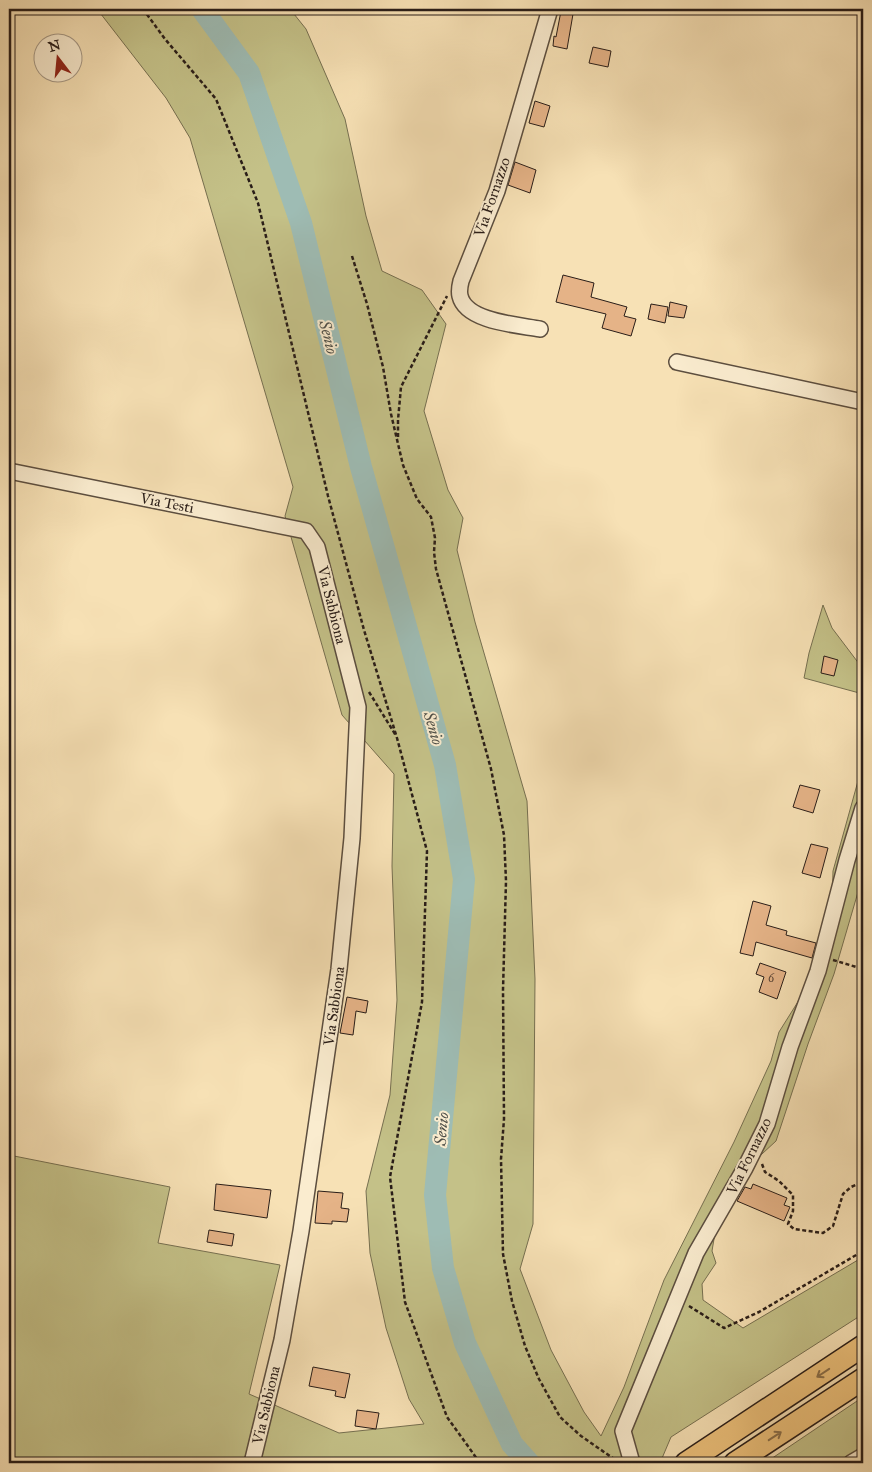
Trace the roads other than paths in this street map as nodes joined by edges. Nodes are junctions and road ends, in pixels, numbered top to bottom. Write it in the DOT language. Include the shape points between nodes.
graph roads {
  1 [pos="550,9"];
  2 [pos="540,329"];
  3 [pos="677,362"];
  4 [pos="863,402"];
  5 [pos="9,470"];
  6 [pos="317,547"];
  7 [pos="863,808"];
  8 [pos="863,1346"];
  9 [pos="863,1379"];
  10 [pos="863,1456"];
  11 [pos="252,1463"];
  12 [pos="632,1463"];
  13 [pos="686,1463"];
  14 [pos="735,1463"];
  15 [pos="851,1463"];
  1 -- 2 [label="street, Via Fornazzo" via="497,191 461,280 459,295 464,306 488,320"];
  3 -- 4 [label="street"];
  5 -- 6 [label="street, Via Testi" via="306,531"];
  6 -- 11 [label="street, Via Sabbiona" via="358,707 352,838 340,969 301,1231 282,1340"];
  7 -- 12 [label="street, Via Fornazzo" via="820,962 767,1124 696,1253 623,1430"];
  8 -- 13 [label="highway, one-way"];
  14 -- 9 [label="highway, one-way"];
  10 -- 15 [label="street"];
}
